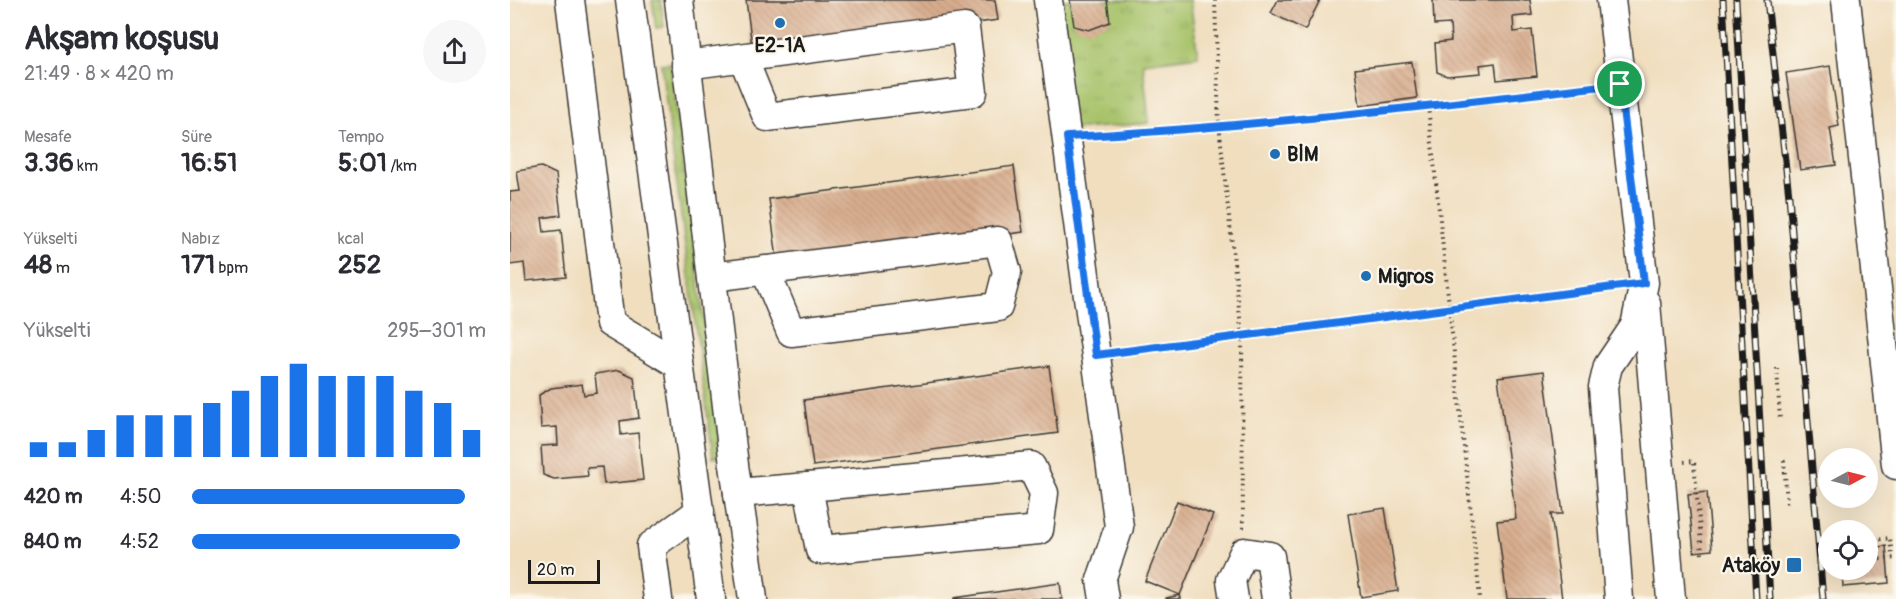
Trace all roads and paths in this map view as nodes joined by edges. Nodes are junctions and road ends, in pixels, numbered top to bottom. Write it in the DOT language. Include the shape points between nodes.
graph roads {
  1 [pos="570,0"];
  2 [pos="630,0"];
  3 [pos="679,0"];
  4 [pos="1048,0"];
  5 [pos="1215,0"];
  6 [pos="1611,0"];
  7 [pos="1846,0"];
  8 [pos="637,49"];
  9 [pos="685,54"];
  10 [pos="743,58"];
  11 [pos="1620,84"];
  12 [pos="1428,106"];
  13 [pos="1219,125"];
  14 [pos="1067,137"];
  15 [pos="765,270"];
  16 [pos="712,277"];
  17 [pos="1644,283"];
  18 [pos="1452,310"];
  19 [pos="1888,313"];
  20 [pos="1242,336"];
  21 [pos="1096,355"];
  22 [pos="678,364"];
  23 [pos="1777,368"];
  24 [pos="1780,420"];
  25 [pos="1784,460"];
  26 [pos="734,465"];
  27 [pos="1896,465"];
  28 [pos="808,487"];
  29 [pos="738,493"];
  30 [pos="1697,493"];
  31 [pos="699,502"];
  32 [pos="1787,504"];
  33 [pos="1878,540"];
  34 [pos="1244,552"];
  35 [pos="1702,555"];
  36 [pos="1894,558"];
  37 [pos="1878,559"];
  38 [pos="658,599"];
  39 [pos="711,599"];
  40 [pos="753,599"];
  41 [pos="1104,599"];
  42 [pos="1234,599"];
  43 [pos="1276,599"];
  44 [pos="1480,599"];
  45 [pos="1619,599"];
  46 [pos="1671,599"];
  1 -- 22 [label="street" via="610,323"];
  2 -- 8 [label="street"];
  3 -- 9 [label="street"];
  4 -- 14 [label="street"];
  5 -- 13 [label="path"];
  6 -- 11 [label="street"];
  7 -- 19 [label="street"];
  8 -- 9 [label="street"];
  8 -- 22 [label="street"];
  9 -- 10 [label="street"];
  9 -- 16 [label="street"];
  10 -- 10 [label="street" via="766,117 973,92 965,28"];
  11 -- 12 [label="path"];
  11 -- 17 [label="street"];
  12 -- 13 [label="path"];
  12 -- 18 [label="path"];
  13 -- 14 [label="path"];
  13 -- 20 [label="path"];
  14 -- 21 [label="street"];
  15 -- 15 [label="street" via="791,332 998,307 1007,272 998,241"];
  15 -- 16 [label="street"];
  16 -- 26 [label="street"];
  17 -- 18 [label="path"];
  17 -- 45 [label="street" via="1635,326 1608,366 1602,387"];
  17 -- 46 [label="street"];
  18 -- 20 [label="path"];
  18 -- 44 [label="path"];
  19 -- 27 [label="street"];
  20 -- 21 [label="path"];
  20 -- 34 [label="path"];
  21 -- 41 [label="street" via="1119,527 1101,580"];
  22 -- 31 [label="street"];
  23 -- 24 [label="path"];
  25 -- 32 [label="path"];
  26 -- 29 [label="street"];
  26 -- 31 [label="street"];
  28 -- 28 [label="street" via="820,550 1039,530 1044,493 1031,466"];
  28 -- 29 [label="street"];
  29 -- 40 [label="street"];
  30 -- 35 [label="path"];
  31 -- 38 [label="street" via="651,546"];
  31 -- 39 [label="street"];
  33 -- 36 [label="path" via="1890,538"];
  34 -- 42 [label="street" via="1231,580"];
  34 -- 43 [label="street" via="1270,556"];
  36 -- 37 [label="path"];
}
